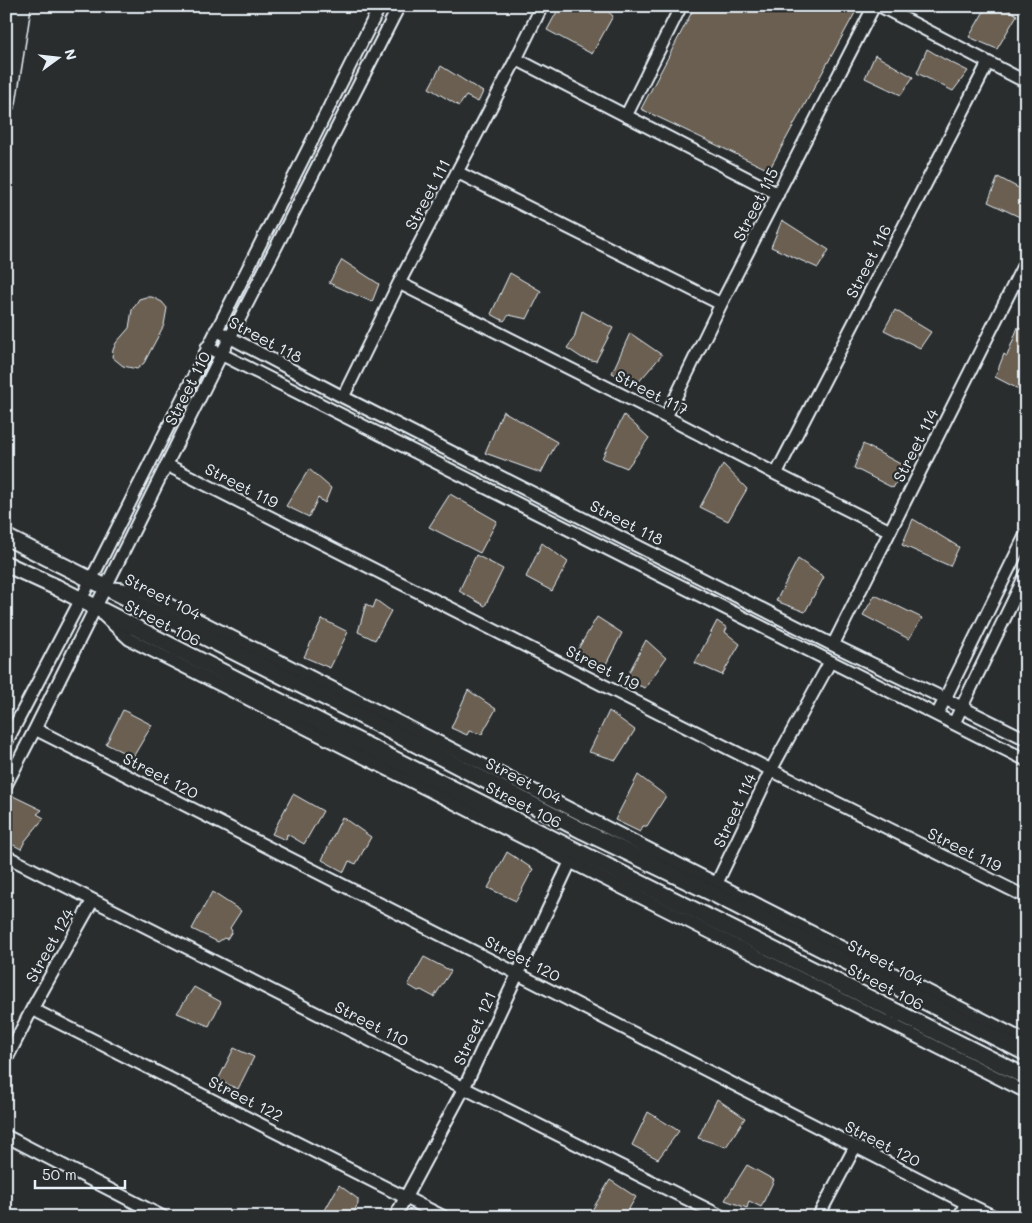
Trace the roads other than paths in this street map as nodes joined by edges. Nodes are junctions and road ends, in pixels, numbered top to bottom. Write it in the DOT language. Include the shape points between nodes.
graph roads {
  1 [pos="21,6"];
  2 [pos="380,6"];
  3 [pos="399,6"];
  4 [pos="542,6"];
  5 [pos="681,6"];
  6 [pos="874,6"];
  7 [pos="880,6"];
  8 [pos="516,59"];
  9 [pos="988,62"];
  10 [pos="1026,82"];
  11 [pos="6,102"];
  12 [pos="626,116"];
  13 [pos="457,172"];
  14 [pos="778,194"];
  15 [pos="1026,260"];
  16 [pos="399,283"];
  17 [pos="721,304"];
  18 [pos="216,330"];
  19 [pos="230,338"];
  20 [pos="207,347"];
  21 [pos="221,356"];
  22 [pos="343,397"];
  23 [pos="666,417"];
  24 [pos="167,465"];
  25 [pos="776,474"];
  26 [pos="890,531"];
  27 [pos="1026,534"];
  28 [pos="6,537"];
  29 [pos="6,564"];
  30 [pos="1026,574"];
  31 [pos="91,580"];
  32 [pos="105,587"];
  33 [pos="80,599"];
  34 [pos="96,607"];
  35 [pos="228,642"];
  36 [pos="833,645"];
  37 [pos="830,662"];
  38 [pos="207,671"];
  39 [pos="945,698"];
  40 [pos="346,708"];
  41 [pos="962,708"];
  42 [pos="937,716"];
  43 [pos="954,723"];
  44 [pos="35,729"];
  45 [pos="336,730"];
  46 [pos="1026,739"];
  47 [pos="6,743"];
  48 [pos="1026,760"];
  49 [pos="472,766"];
  50 [pos="771,770"];
  51 [pos="6,784"];
  52 [pos="573,855"];
  53 [pos="6,856"];
  54 [pos="715,888"];
  55 [pos="1026,897"];
  56 [pos="92,900"];
  57 [pos="718,929"];
  58 [pos="860,968"];
  59 [pos="518,974"];
  60 [pos="852,989"];
  61 [pos="32,1009"];
  62 [pos="1011,1039"];
  63 [pos="1026,1040"];
  64 [pos="1026,1053"];
  65 [pos="6,1060"];
  66 [pos="1026,1077"];
  67 [pos="464,1088"];
  68 [pos="1026,1092"];
  69 [pos="6,1136"];
  70 [pos="855,1147"];
  71 [pos="405,1197"];
  72 [pos="966,1203"];
  73 [pos="164,1217"];
  74 [pos="395,1217"];
  75 [pos="444,1217"];
  76 [pos="723,1217"];
  77 [pos="818,1217"];
  78 [pos="960,1217"];
  79 [pos="995,1217"];
  1 -- 11 [label="main road"];
  2 -- 18 [label="street, Street 110"];
  3 -- 19 [label="street, Street 110"];
  4 -- 8 [label="street, Street 111"];
  5 -- 12 [label="street"];
  6 -- 14 [label="street, Street 115"];
  7 -- 9 [label="street"];
  8 -- 12 [label="street"];
  8 -- 13 [label="street, Street 111"];
  9 -- 10 [label="street"];
  9 -- 25 [label="street, Street 116"];
  12 -- 14 [label="street"];
  13 -- 16 [label="street, Street 111"];
  13 -- 17 [label="street"];
  14 -- 17 [label="street, Street 115"];
  15 -- 26 [label="street, Street 114"];
  16 -- 22 [label="street, Street 111"];
  16 -- 23 [label="street, Street 117"];
  17 -- 23 [label="street, Street 115"];
  18 -- 19 [label="street, Street 118"];
  18 -- 20 [label="street, Street 110"];
  19 -- 21 [label="street, Street 110"];
  19 -- 22 [label="street, Street 118"];
  20 -- 21 [label="street"];
  20 -- 31 [label="street, Street 110"];
  21 -- 24 [label="street, Street 110"];
  21 -- 37 [label="street"];
  22 -- 36 [label="street, Street 118"];
  23 -- 25 [label="street, Street 117"];
  24 -- 32 [label="street, Street 110"];
  24 -- 50 [label="street, Street 119"];
  25 -- 26 [label="street, Street 117"];
  26 -- 36 [label="street, Street 114"];
  27 -- 39 [label="street"];
  28 -- 31 [label="street, Street 104"];
  29 -- 33 [label="street, Street 106"];
  30 -- 41 [label="street"];
  31 -- 32 [label="street, Street 104"];
  31 -- 33 [label="street, Street 110"];
  32 -- 34 [label="street, Street 110"];
  32 -- 35 [label="street, Street 104"];
  33 -- 34 [label="street, Street 106"];
  33 -- 47 [label="street, Street 110"];
  34 -- 38 [label="street, Street 106"];
  34 -- 44 [label="street, Street 110"];
  35 -- 40 [label="street, Street 104"];
  35 -- 49 [label="street"];
  36 -- 39 [label="street, Street 118"];
  37 -- 42 [label="street"];
  37 -- 50 [label="street, Street 114"];
  38 -- 45 [label="street, Street 106"];
  38 -- 52 [label="street"];
  39 -- 41 [label="street, Street 118"];
  39 -- 42 [label="street"];
  40 -- 45 [label="street"];
  40 -- 49 [label="street, Street 104"];
  41 -- 43 [label="street"];
  41 -- 46 [label="street, Street 118"];
  42 -- 43 [label="street"];
  43 -- 48 [label="street"];
  44 -- 51 [label="street, Street 110"];
  44 -- 59 [label="street, Street 120"];
  45 -- 52 [label="street, Street 106"];
  49 -- 54 [label="street, Street 104" via="583,831"];
  50 -- 54 [label="street, Street 114"];
  50 -- 55 [label="street, Street 119"];
  52 -- 57 [label="street, Street 106"];
  52 -- 59 [label="street, Street 121"];
  53 -- 56 [label="street, Street 110"];
  54 -- 58 [label="street, Street 104"];
  54 -- 62 [label="street"];
  56 -- 61 [label="street, Street 124"];
  56 -- 67 [label="street, Street 110"];
  57 -- 60 [label="street, Street 106"];
  57 -- 68 [label="street"];
  58 -- 60 [label="street"];
  58 -- 62 [label="street, Street 104"];
  59 -- 67 [label="street, Street 121"];
  59 -- 70 [label="street, Street 120"];
  60 -- 66 [label="street, Street 106"];
  61 -- 65 [label="street, Street 124"];
  61 -- 71 [label="street, Street 122"];
  62 -- 63 [label="street"];
  62 -- 64 [label="street, Street 104"];
  67 -- 71 [label="street, Street 121"];
  67 -- 76 [label="street, Street 110"];
  69 -- 73 [label="street"];
  70 -- 72 [label="street, Street 120"];
  70 -- 77 [label="street"];
  71 -- 74 [label="street, Street 121"];
  71 -- 75 [label="street, Street 122"];
  72 -- 78 [label="street"];
  72 -- 79 [label="street, Street 120"];
}
